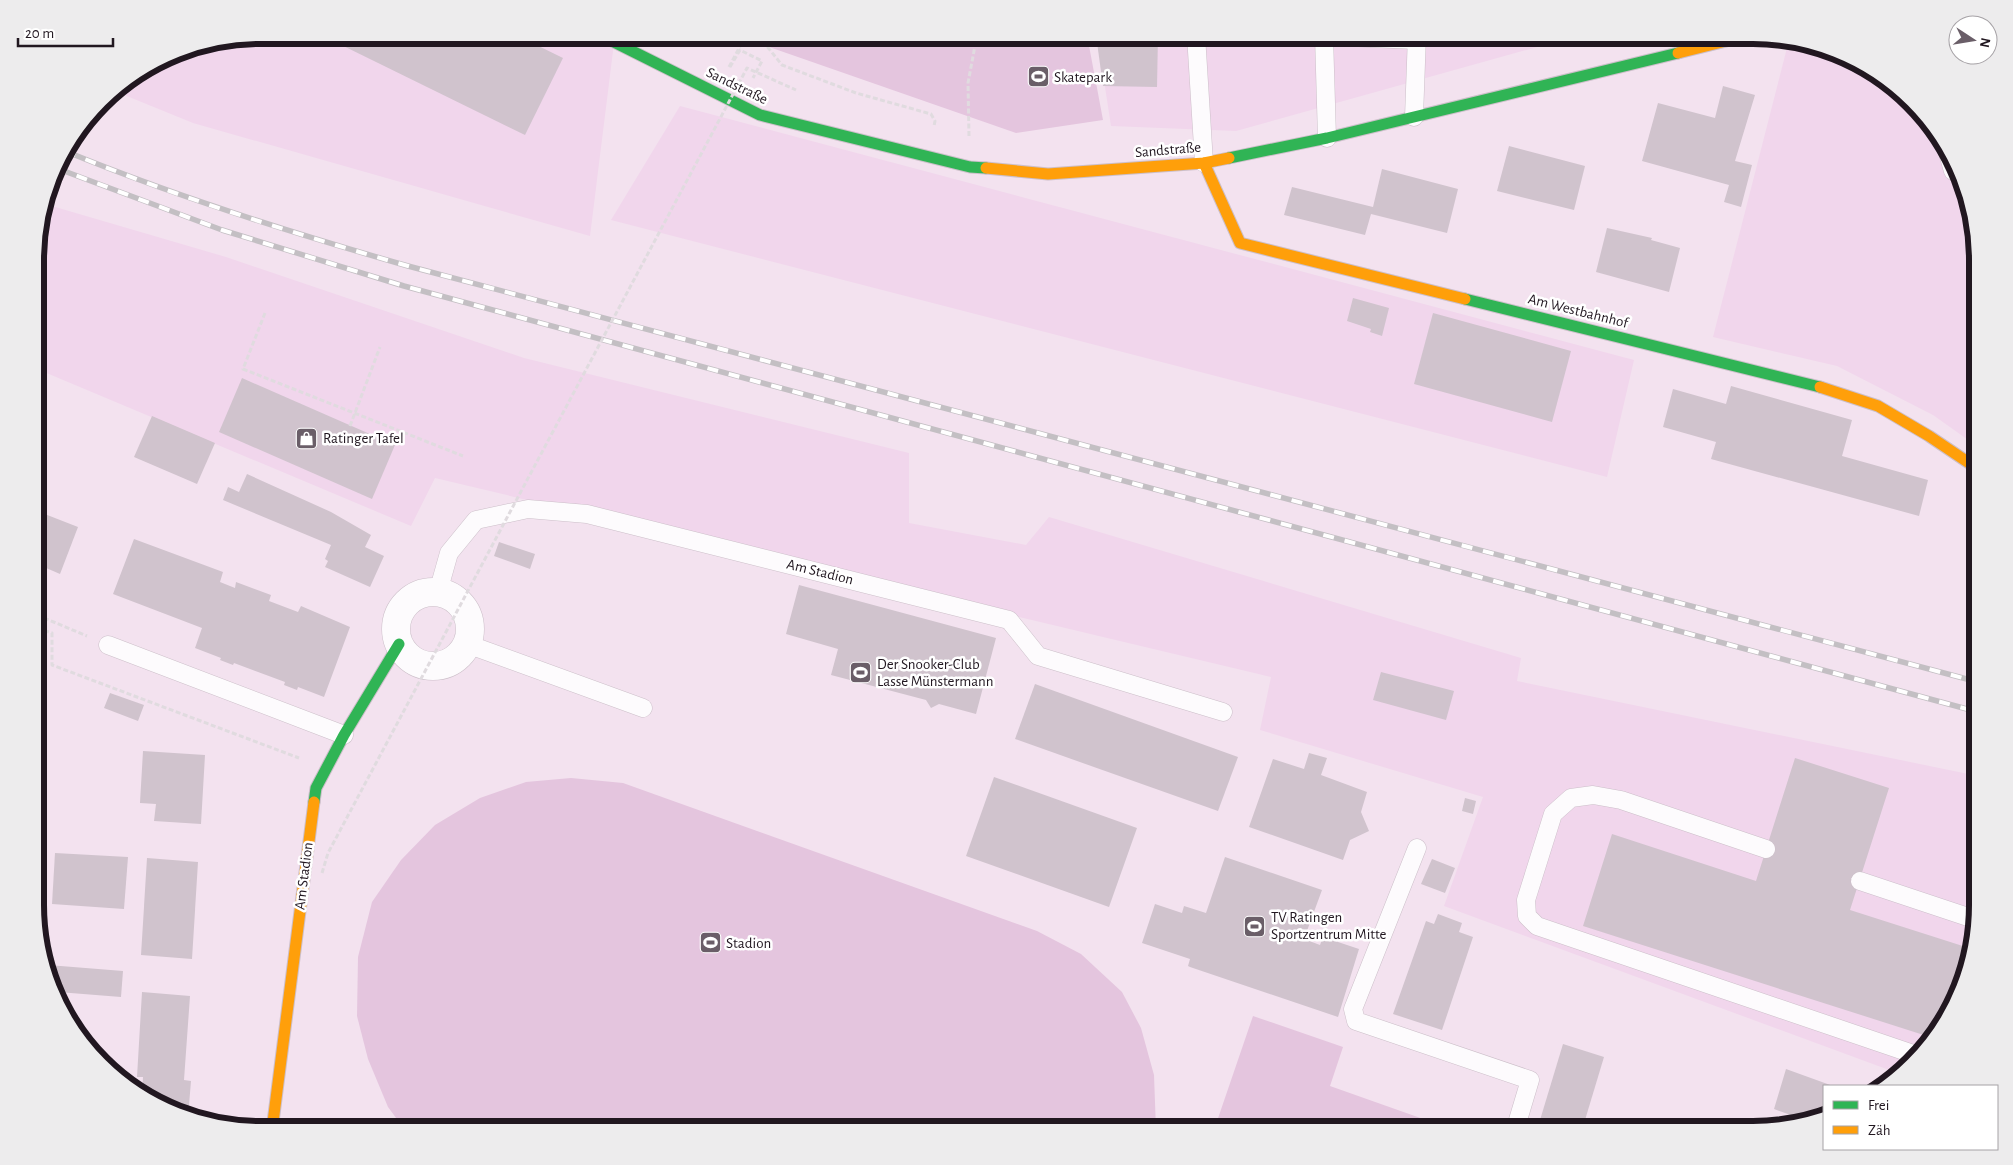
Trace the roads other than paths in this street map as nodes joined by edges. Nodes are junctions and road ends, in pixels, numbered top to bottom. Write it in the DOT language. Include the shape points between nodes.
graph roads {
  1 [pos="624,44"];
  2 [pos="1197,44"];
  3 [pos="1324,44"];
  4 [pos="1417,44"];
  5 [pos="1713,44"];
  6 [pos="1414,117"];
  7 [pos="1327,138"];
  8 [pos="1204,163"];
  9 [pos="1969,463"];
  10 [pos="438,592"];
  11 [pos="399,644"];
  12 [pos="467,644"];
  13 [pos="108,645"];
  14 [pos="643,708"];
  15 [pos="1223,712"];
  16 [pos="344,735"];
  17 [pos="1417,848"];
  18 [pos="1766,849"];
  19 [pos="1860,881"];
  20 [pos="1969,917"];
  21 [pos="1911,1053"];
  22 [pos="273,1121"];
  23 [pos="1518,1121"];
  1 -- 8 [label="street, Sandstraße" via="760,116 970,167 1048,174"];
  2 -- 8 [label="lane"];
  3 -- 7 [label="lane"];
  4 -- 6 [label="lane"];
  5 -- 6 [label="street, Sandstraße"];
  6 -- 7 [label="street, Sandstraße"];
  7 -- 8 [label="street, Sandstraße"];
  8 -- 9 [label="street, Am Westbahnhof" via="1240,243 1818,386 1878,406"];
  10 -- 11 [label="street" via="418,595 408,601 396,621"];
  10 -- 12 [label="street" via="451,596 466,612 470,633"];
  10 -- 15 [label="lane, Am Stadion" via="449,552 476,520 528,509 587,514 1010,620 1038,656"];
  11 -- 12 [label="street" via="415,662 433,665 450,661"];
  11 -- 16 [label="street, Am Stadion"];
  12 -- 14 [label="lane"];
  13 -- 16 [label="lane"];
  16 -- 22 [label="street, Am Stadion" via="316,788"];
  17 -- 23 [label="lane" via="1353,1009 1356,1021 1530,1080"];
  18 -- 21 [label="lane" via="1621,800 1592,795 1571,798 1553,814 1526,900 1528,916 1537,926"];
  19 -- 20 [label="lane"];
}
